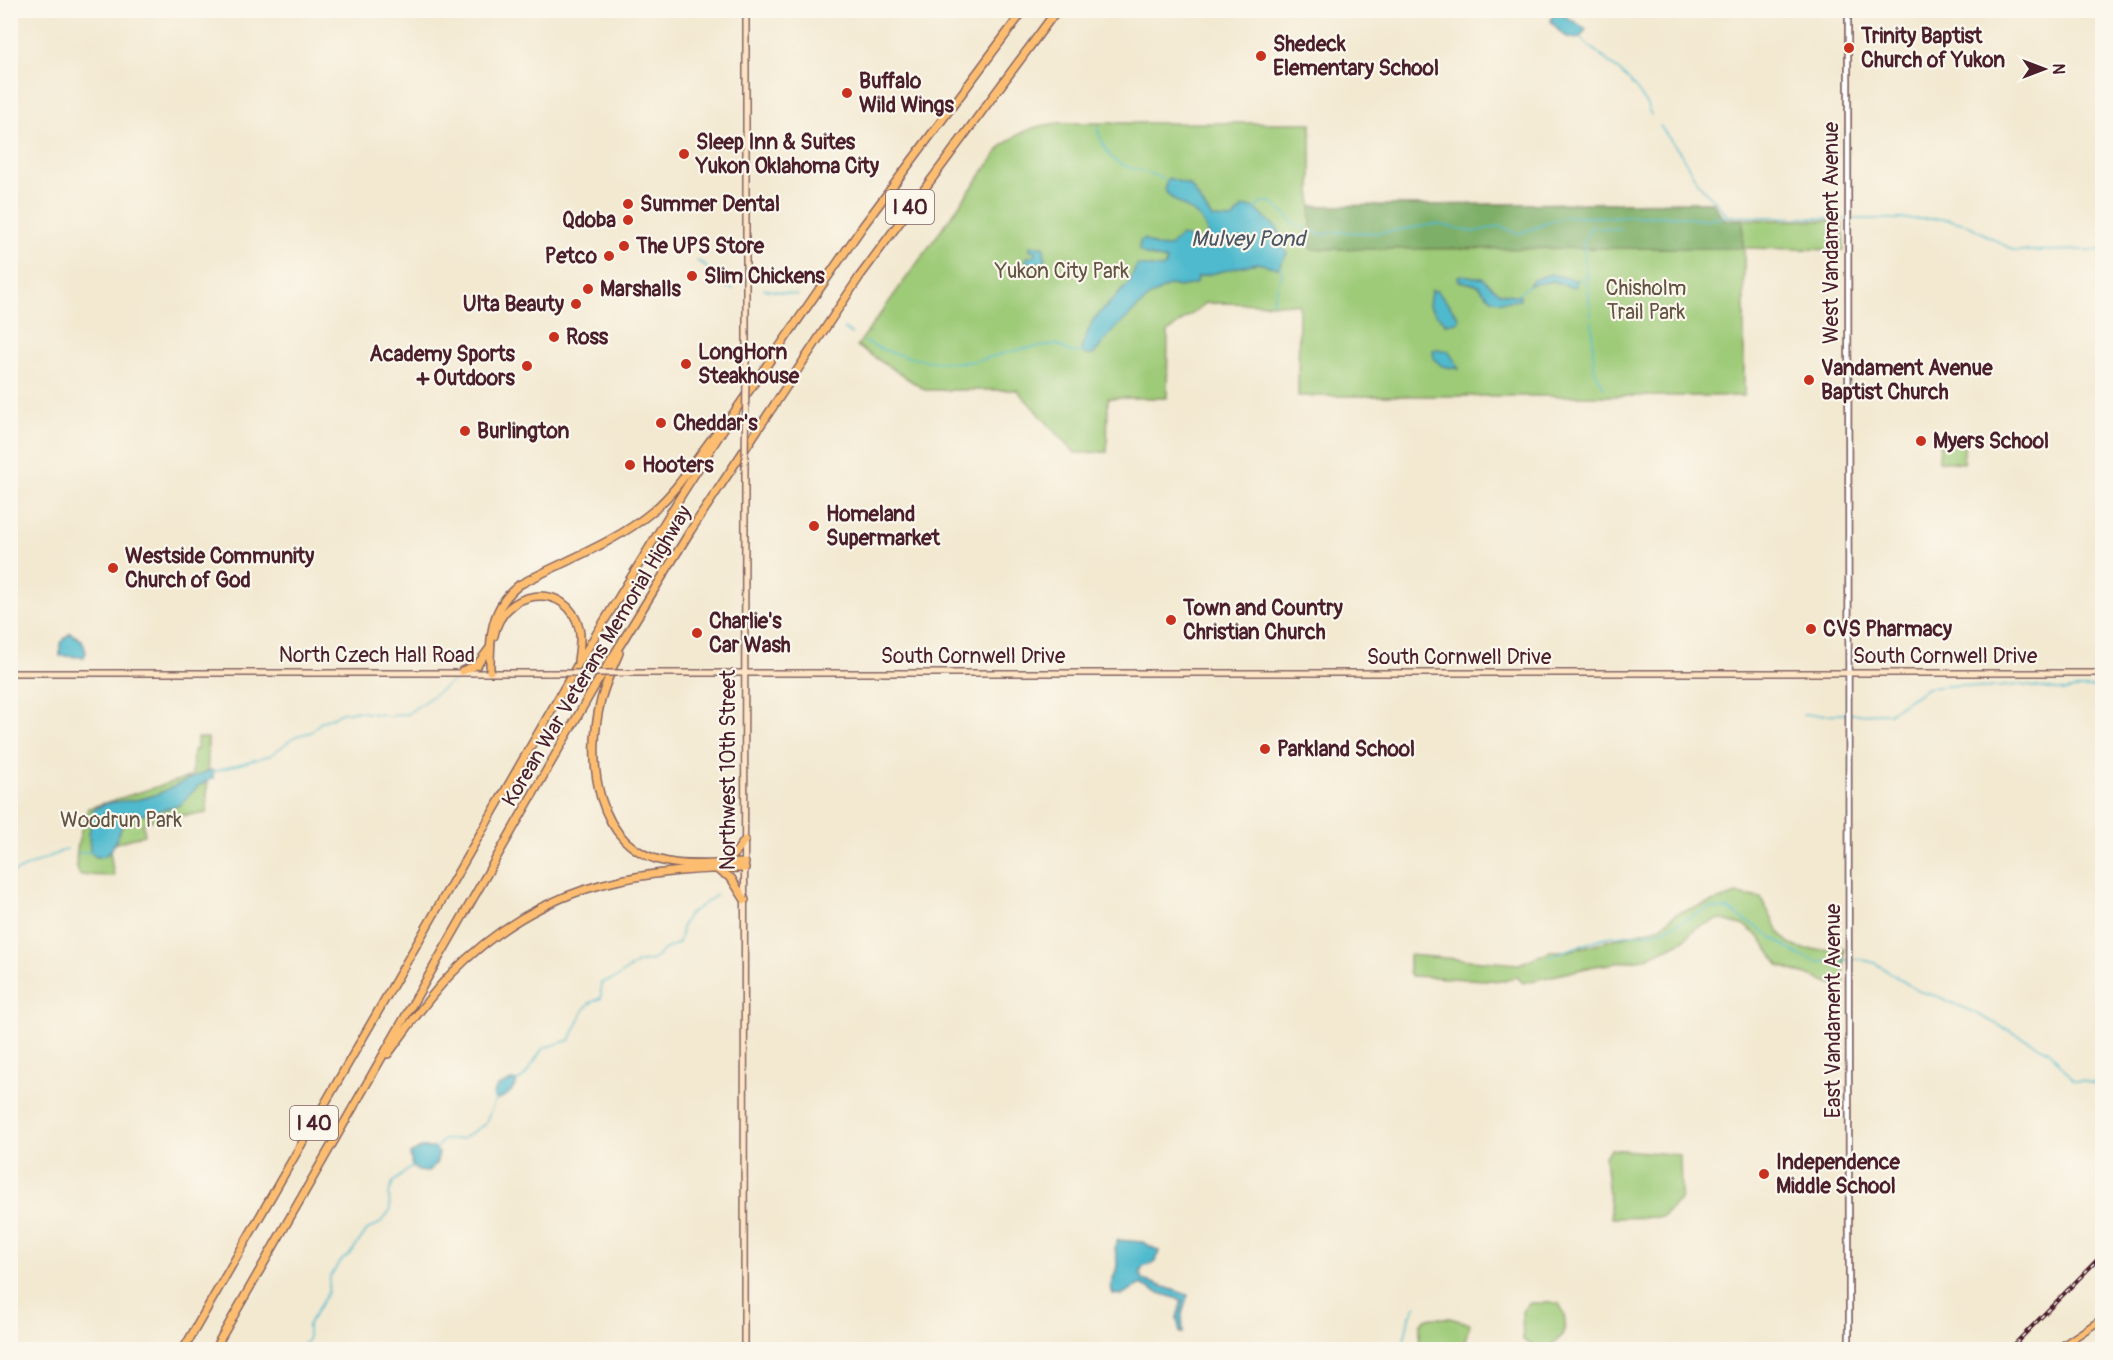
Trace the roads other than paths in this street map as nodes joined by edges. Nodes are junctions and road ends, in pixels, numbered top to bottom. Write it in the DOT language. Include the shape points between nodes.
graph roads {
  1 [pos="746,10"];
  2 [pos="1024,10"];
  3 [pos="1057,10"];
  4 [pos="1848,10"];
  5 [pos="734,414"];
  6 [pos="627,633"];
  7 [pos="490,646"];
  8 [pos="578,664"];
  9 [pos="462,671"];
  10 [pos="492,671"];
  11 [pos="744,672"];
  12 [pos="1849,672"];
  13 [pos="10,673"];
  14 [pos="2103,673"];
  15 [pos="745,840"];
  16 [pos="723,863"];
  17 [pos="745,866"];
  18 [pos="714,868"];
  19 [pos="745,900"];
  20 [pos="369,1080"];
  21 [pos="2103,1319"];
  22 [pos="183,1350"];
  23 [pos="214,1350"];
  24 [pos="744,1350"];
  25 [pos="1850,1350"];
  26 [pos="2056,1350"];
  1 -- 11 [label="main road, Northwest 10th Street, bridge"];
  2 -- 5 [label="highway, Korean War Veterans Memorial Highway / I 40" via="863,226"];
  3 -- 6 [label="highway, Korean War Veterans Memorial Highway / I 40" via="835,312"];
  4 -- 12 [label="street, West Vandament Avenue"];
  5 -- 7 [label="highway" via="675,488 647,515 620,534 519,585 506,596 494,618"];
  5 -- 8 [label="highway, Korean War Veterans Memorial Highway / I 40"];
  6 -- 16 [label="highway" via="605,687 596,729 597,779 603,808 622,837 648,855 668,862"];
  6 -- 20 [label="highway, Korean War Veterans Memorial Highway / I 40"];
  7 -- 9 [label="highway" via="477,665"];
  7 -- 10 [label="highway"];
  8 -- 10 [label="highway" via="580,635 573,614 560,602 536,596 514,603 499,619"];
  8 -- 22 [label="highway, Korean War Veterans Memorial Highway / I 40"];
  9 -- 10 [label="main road, North Czech Hall Road"];
  9 -- 13 [label="main road, North Czech Hall Road"];
  10 -- 11 [label="main road, North Czech Hall Road, bridge"];
  11 -- 12 [label="main road, South Cornwell Drive"];
  11 -- 15 [label="main road, Northwest 10th Street"];
  12 -- 14 [label="main road, South Cornwell Drive"];
  12 -- 25 [label="street, East Vandament Avenue"];
  15 -- 16 [label="highway" via="734,856"];
  15 -- 17 [label="main road, Northwest 10th Street"];
  16 -- 17 [label="highway"];
  17 -- 18 [label="highway"];
  17 -- 19 [label="main road, Northwest 10th Street"];
  18 -- 19 [label="highway" via="731,878"];
  18 -- 20 [label="highway" via="657,871 603,883 516,922 451,975"];
  19 -- 24 [label="main road, Northwest 10th Street"];
  20 -- 23 [label="highway, Korean War Veterans Memorial Highway / I 40"];
  21 -- 26 [label="main road"];
}
